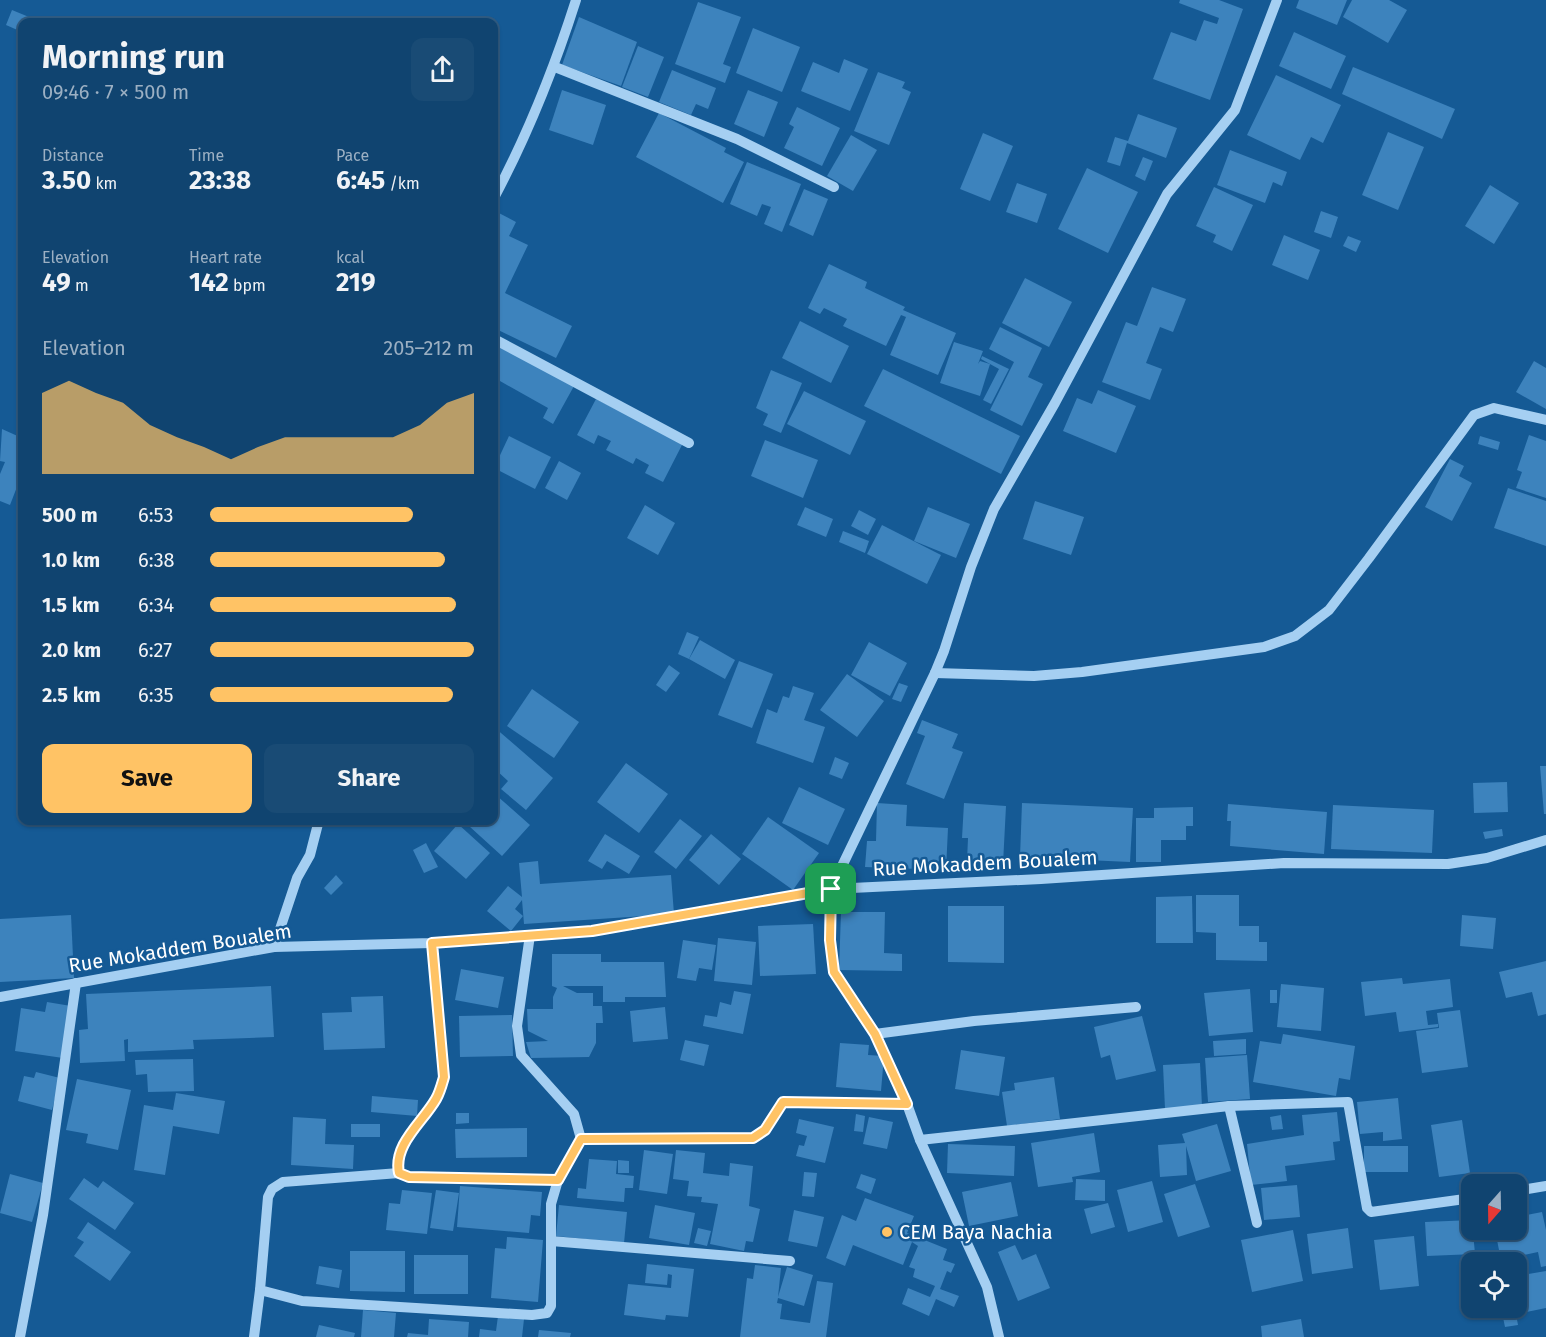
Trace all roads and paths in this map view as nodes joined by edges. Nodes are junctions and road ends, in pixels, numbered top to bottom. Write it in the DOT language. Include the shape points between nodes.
graph roads {
  1 [pos="576,0"];
  2 [pos="1277,0"];
  3 [pos="555,67"];
  4 [pos="834,187"];
  5 [pos="498,190"];
  6 [pos="498,341"];
  7 [pos="1546,420"];
  8 [pos="689,443"];
  9 [pos="935,673"];
  10 [pos="318,825"];
  11 [pos="1546,840"];
  12 [pos="831,889"];
  13 [pos="530,935"];
  14 [pos="432,943"];
  15 [pos="274,947"];
  16 [pos="76,983"];
  17 [pos="0,997"];
  18 [pos="1136,1007"];
  19 [pos="875,1034"];
  20 [pos="907,1104"];
  21 [pos="1229,1106"];
  22 [pos="581,1139"];
  23 [pos="920,1140"];
  24 [pos="399,1173"];
  25 [pos="558,1180"];
  26 [pos="1546,1186"];
  27 [pos="1527,1189"];
  28 [pos="1461,1200"];
  29 [pos="1257,1223"];
  30 [pos="551,1242"];
  31 [pos="790,1261"];
  32 [pos="260,1290"];
  33 [pos="20,1337"];
  34 [pos="254,1337"];
  35 [pos="999,1337"];
  1 -- 3 [label="street"];
  2 -- 9 [label="street" via="1235,110 1167,194 994,509"];
  3 -- 4 [label="street" via="737,139"];
  3 -- 5 [label="street"];
  6 -- 8 [label="street"];
  7 -- 9 [label="street" via="1494,408 1474,415 1329,610 1295,636 1264,647 1082,672 1034,676"];
  9 -- 12 [label="street"];
  10 -- 15 [label="street"];
  11 -- 12 [label="street, Rue Mokaddem Boualem" via="1486,858 1448,864 1284,863"];
  12 -- 13 [label="street, Rue Mokaddem Boualem" via="592,931"];
  12 -- 19 [label="street" via="834,972"];
  13 -- 14 [label="street, Rue Mokaddem Boualem"];
  13 -- 22 [label="street" via="518,1026 521,1055 574,1114"];
  14 -- 15 [label="street, Rue Mokaddem Boualem"];
  14 -- 24 [label="street" via="444,1077 437,1098 400,1149"];
  15 -- 16 [label="street, Rue Mokaddem Boualem"];
  16 -- 17 [label="street, Rue Mokaddem Boualem"];
  16 -- 33 [label="street" via="43,1215"];
  18 -- 19 [label="street"];
  19 -- 20 [label="street"];
  20 -- 22 [label="street" via="783,1102 765,1130 753,1138"];
  20 -- 23 [label="street"];
  21 -- 23 [label="street"];
  21 -- 28 [label="street" via="1348,1102 1367,1208 1371,1212"];
  21 -- 29 [label="street"];
  22 -- 25 [label="street"];
  23 -- 35 [label="street" via="987,1287"];
  24 -- 25 [label="street" via="409,1177"];
  24 -- 32 [label="street" via="283,1182 272,1189 268,1197"];
  25 -- 30 [label="street" via="550,1204"];
  26 -- 27 [label="street"];
  30 -- 31 [label="street"];
  30 -- 32 [label="street" via="551,1306 547,1313 302,1301"];
  32 -- 34 [label="street"];
}
